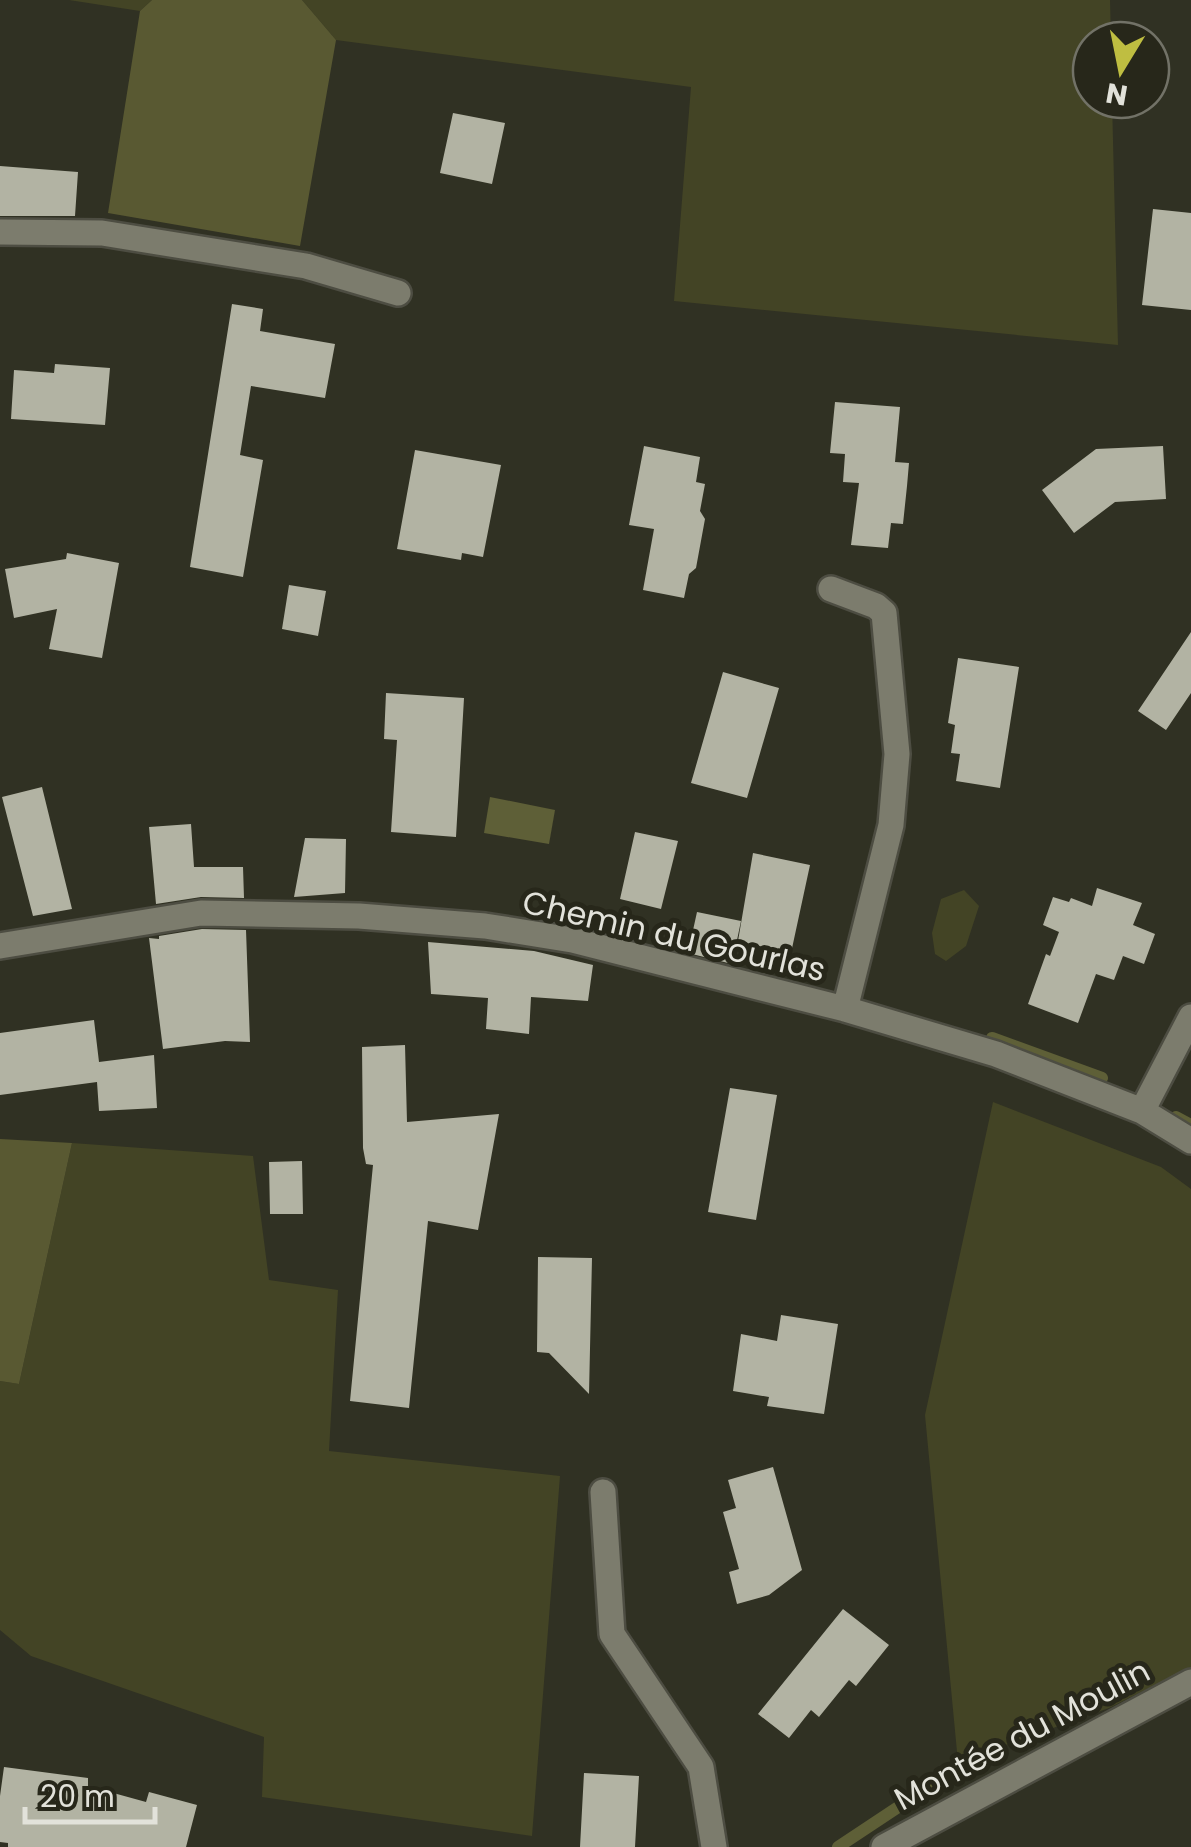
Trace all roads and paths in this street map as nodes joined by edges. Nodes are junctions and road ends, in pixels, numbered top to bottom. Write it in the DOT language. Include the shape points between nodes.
graph roads {
  1 [pos="0,232"];
  2 [pos="398,293"];
  3 [pos="831,590"];
  4 [pos="0,946"];
  5 [pos="845,1009"];
  6 [pos="1191,1017"];
  7 [pos="1142,1112"];
  8 [pos="1191,1141"];
  9 [pos="603,1492"];
  10 [pos="1191,1682"];
  11 [pos="714,1847"];
  12 [pos="884,1847"];
  1 -- 2 [label="street" via="102,233 306,266"];
  3 -- 5 [label="street" via="884,613 897,754 891,824"];
  4 -- 5 [label="street, Chemin du Gourlas" via="202,913 359,916 572,940"];
  5 -- 7 [label="street, Chemin du Gourlas" via="996,1054"];
  6 -- 7 [label="street"];
  7 -- 8 [label="street, Chemin du Gourlas"];
  9 -- 11 [label="street" via="612,1634 702,1767"];
  10 -- 12 [label="street, Montée du Moulin"];
}
